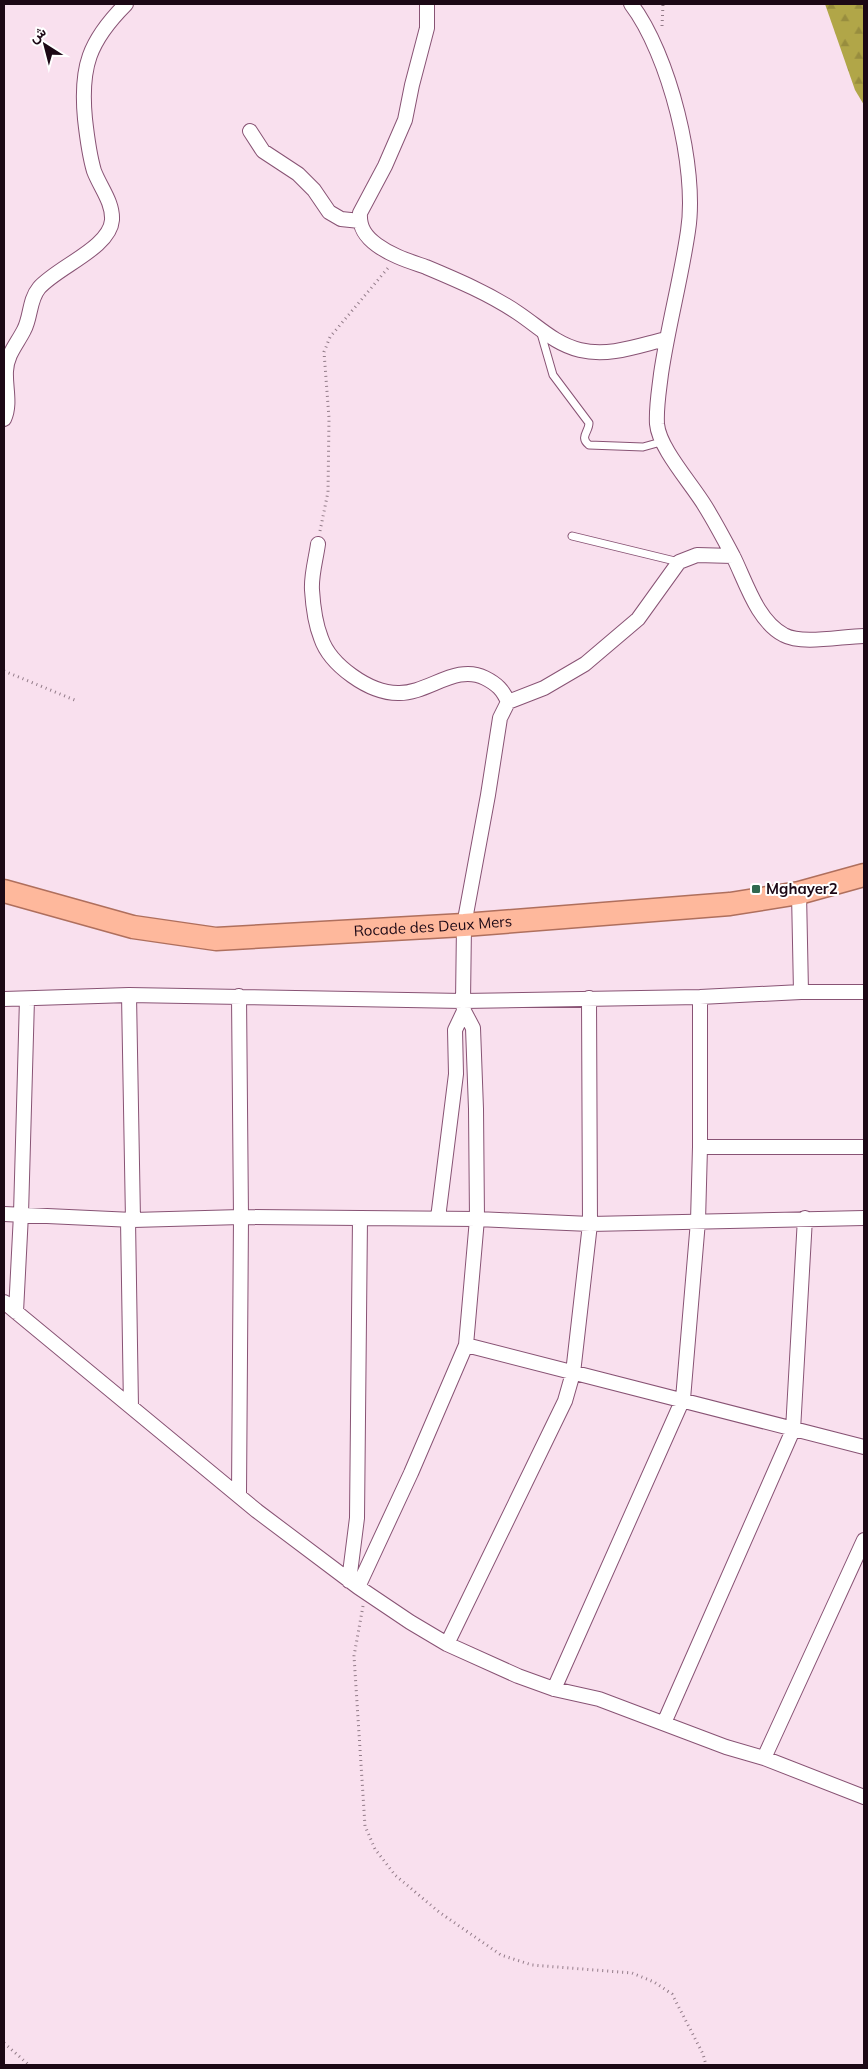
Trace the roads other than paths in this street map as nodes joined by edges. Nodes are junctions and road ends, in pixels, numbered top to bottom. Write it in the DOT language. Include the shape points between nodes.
graph roads {
  1 [pos="126,4"];
  2 [pos="427,4"];
  3 [pos="631,4"];
  4 [pos="250,131"];
  5 [pos="360,221"];
  6 [pos="540,330"];
  7 [pos="666,339"];
  8 [pos="4,419"];
  9 [pos="661,442"];
  10 [pos="572,536"];
  11 [pos="318,544"];
  12 [pos="732,556"];
  13 [pos="679,562"];
  14 [pos="864,636"];
  15 [pos="508,702"];
  16 [pos="864,875"];
  17 [pos="4,891"];
  18 [pos="799,893"];
  19 [pos="464,925"];
  20 [pos="801,992"];
  21 [pos="864,992"];
  22 [pos="130,995"];
  23 [pos="239,996"];
  24 [pos="700,997"];
  25 [pos="589,998"];
  26 [pos="4,999"];
  27 [pos="27,999"];
  28 [pos="463,1006"];
  29 [pos="700,1147"];
  30 [pos="864,1147"];
  31 [pos="4,1214"];
  32 [pos="21,1214"];
  33 [pos="241,1217"];
  34 [pos="360,1218"];
  35 [pos="438,1218"];
  36 [pos="805,1218"];
  37 [pos="864,1218"];
  38 [pos="477,1219"];
  39 [pos="131,1220"];
  40 [pos="698,1220"];
  41 [pos="590,1224"];
  42 [pos="4,1302"];
  43 [pos="16,1312"];
  44 [pos="466,1345"];
  45 [pos="573,1373"];
  46 [pos="683,1399"];
  47 [pos="131,1407"];
  48 [pos="793,1430"];
  49 [pos="864,1448"];
  50 [pos="239,1494"];
  51 [pos="864,1540"];
  52 [pos="358,1587"];
  53 [pos="447,1644"];
  54 [pos="554,1689"];
  55 [pos="664,1724"];
  56 [pos="764,1758"];
  57 [pos="864,1797"];
  1 -- 8 [label="street" via="107,23 94,44 85,70 83,97 87,142 95,172 111,208 110,229 102,240 49,277 38,290 31,303 25,330 9,356 6,370 8,402"];
  2 -- 5 [label="street" via="427,28 405,120 386,166 360,213"];
  3 -- 7 [label="street" via="659,57 673,97 689,178 689,228"];
  4 -- 5 [label="street" via="263,151 298,174 329,212 341,219"];
  5 -- 6 [label="street" via="368,238 398,257 496,299"];
  6 -- 7 [label="street" via="564,346 601,353"];
  6 -- 9 [label="lane" via="553,375 588,420 585,442 589,445 634,447"];
  7 -- 9 [label="street" via="656,408"];
  9 -- 12 [label="street" via="705,505"];
  10 -- 13 [label="lane"];
  11 -- 15 [label="street" via="312,587 315,618 321,640 354,678 371,687 397,694 452,676 474,674 494,682"];
  12 -- 13 [label="street" via="697,555"];
  12 -- 14 [label="street" via="759,609 774,628 786,636 817,639"];
  13 -- 15 [label="street" via="638,619 585,664 544,688"];
  15 -- 19 [label="street" via="500,718"];
  16 -- 18 [label="highway, Rocade des Deux Mers"];
  17 -- 19 [label="highway, Rocade des Deux Mers" via="133,927 216,938"];
  18 -- 19 [label="highway, Rocade des Deux Mers" via="730,904"];
  18 -- 20 [label="street"];
  19 -- 28 [label="street"];
  20 -- 21 [label="street"];
  20 -- 24 [label="street"];
  22 -- 23 [label="street"];
  22 -- 27 [label="street"];
  22 -- 39 [label="street"];
  23 -- 28 [label="street"];
  23 -- 33 [label="street"];
  24 -- 25 [label="street"];
  24 -- 29 [label="street"];
  25 -- 28 [label="street"];
  25 -- 41 [label="street"];
  26 -- 27 [label="street"];
  27 -- 32 [label="street"];
  28 -- 35 [label="street" via="455,1030 456,1074"];
  28 -- 38 [label="street" via="473,1028"];
  29 -- 30 [label="street"];
  29 -- 40 [label="street"];
  31 -- 32 [label="street"];
  32 -- 39 [label="street"];
  32 -- 43 [label="street"];
  33 -- 34 [label="street"];
  33 -- 39 [label="street"];
  33 -- 50 [label="street"];
  34 -- 35 [label="street"];
  34 -- 52 [label="street"];
  35 -- 38 [label="street"];
  36 -- 37 [label="street"];
  36 -- 40 [label="street"];
  36 -- 48 [label="street"];
  38 -- 41 [label="street"];
  38 -- 44 [label="street"];
  39 -- 47 [label="street"];
  40 -- 41 [label="street"];
  40 -- 46 [label="street"];
  41 -- 45 [label="street"];
  42 -- 43 [label="street"];
  43 -- 47 [label="street"];
  44 -- 45 [label="street"];
  44 -- 52 [label="street"];
  45 -- 46 [label="street"];
  45 -- 53 [label="street" via="565,1401"];
  46 -- 48 [label="street"];
  46 -- 54 [label="street"];
  47 -- 50 [label="street"];
  48 -- 49 [label="street"];
  48 -- 55 [label="street"];
  50 -- 52 [label="street"];
  51 -- 56 [label="street"];
  52 -- 53 [label="street"];
  53 -- 54 [label="street"];
  54 -- 55 [label="street" via="599,1699"];
  55 -- 56 [label="street"];
  56 -- 57 [label="street"];
}
